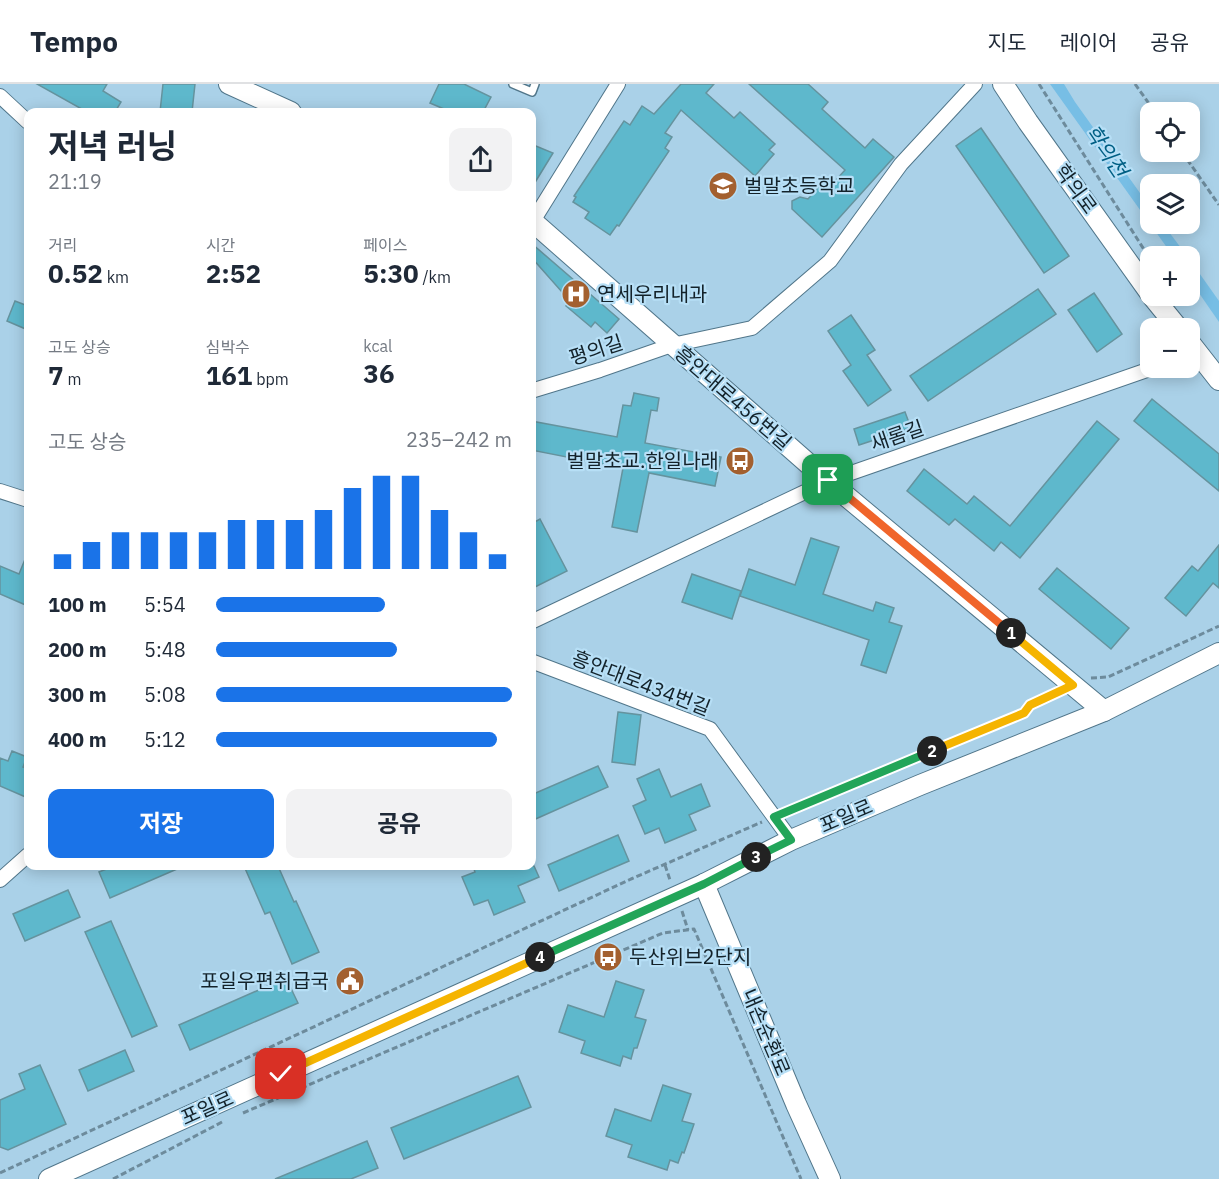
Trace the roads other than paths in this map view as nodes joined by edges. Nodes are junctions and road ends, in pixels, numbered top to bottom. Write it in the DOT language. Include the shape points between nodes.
graph roads {
  1 [pos="513,84"];
  2 [pos="535,84"];
  3 [pos="618,84"];
  4 [pos="975,84"];
  5 [pos="1003,84"];
  6 [pos="234,85"];
  7 [pos="0,96"];
  8 [pos="283,108"];
  9 [pos="24,119"];
  10 [pos="536,215"];
  11 [pos="536,225"];
  12 [pos="1140,279"];
  13 [pos="1161,306"];
  14 [pos="1170,318"];
  15 [pos="672,345"];
  16 [pos="1200,359"];
  17 [pos="1140,372"];
  18 [pos="1219,380"];
  19 [pos="536,389"];
  20 [pos="828,480"];
  21 [pos="0,491"];
  22 [pos="24,499"];
  23 [pos="536,620"];
  24 [pos="1219,653"];
  25 [pos="536,663"];
  26 [pos="1104,711"];
  27 [pos="791,840"];
  28 [pos="24,859"];
  29 [pos="0,880"];
  30 [pos="704,884"];
  31 [pos="50,1179"];
  32 [pos="830,1179"];
  1 -- 2 [label="lane" via="532,92"];
  3 -- 10 [label="street"];
  4 -- 15 [label="street, 평의길" via="901,164 821,269 752,328"];
  5 -- 12 [label="street, 학의로"];
  6 -- 8 [label="street"];
  7 -- 9 [label="street"];
  11 -- 15 [label="street, 흥안대로456번길"];
  13 -- 14 [label="street, 학의로"];
  15 -- 19 [label="street, 평의길"];
  15 -- 20 [label="street, 흥안대로456번길"];
  16 -- 18 [label="street"];
  17 -- 20 [label="street, 새롬길"];
  20 -- 23 [label="street, 새롬길"];
  20 -- 26 [label="street, 흥안대로456번길"];
  21 -- 22 [label="street"];
  24 -- 26 [label="street, 포일로"];
  25 -- 27 [label="street, 흥안대로434번길" via="710,729"];
  26 -- 27 [label="street, 포일로"];
  27 -- 30 [label="street, 포일로"];
  28 -- 29 [label="street"];
  30 -- 31 [label="street, 포일로"];
  30 -- 32 [label="street, 내손순환로"];
}
